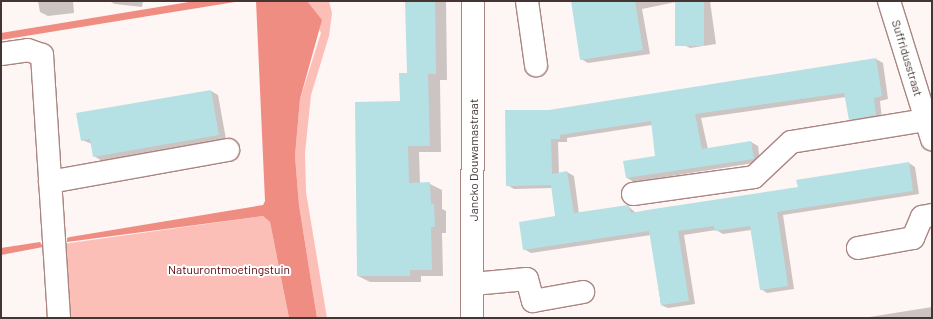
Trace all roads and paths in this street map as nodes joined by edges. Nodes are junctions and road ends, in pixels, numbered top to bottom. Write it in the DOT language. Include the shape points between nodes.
graph roads {
  1 [pos="473,1"];
  2 [pos="527,1"];
  3 [pos="889,1"];
  4 [pos="1,54"];
  5 [pos="536,65"];
  6 [pos="929,129"];
  7 [pos="228,150"];
  8 [pos="50,182"];
  9 [pos="633,194"];
  10 [pos="932,215"];
  11 [pos="858,248"];
  12 [pos="474,284"];
  13 [pos="582,292"];
  14 [pos="59,318"];
  15 [pos="472,318"];
  1 -- 12 [label="street, Jancko Douwamastraat"];
  2 -- 5 [label="street"];
  3 -- 6 [label="street, Suffridusstraat"];
  4 -- 8 [label="street" via="28,50 42,55"];
  6 -- 9 [label="street" via="792,142 754,176"];
  7 -- 8 [label="street"];
  8 -- 14 [label="street"];
  10 -- 11 [label="street" via="922,217 913,238"];
  12 -- 13 [label="street" via="527,279 533,301"];
  12 -- 15 [label="street, Jancko Douwamastraat"];
}
